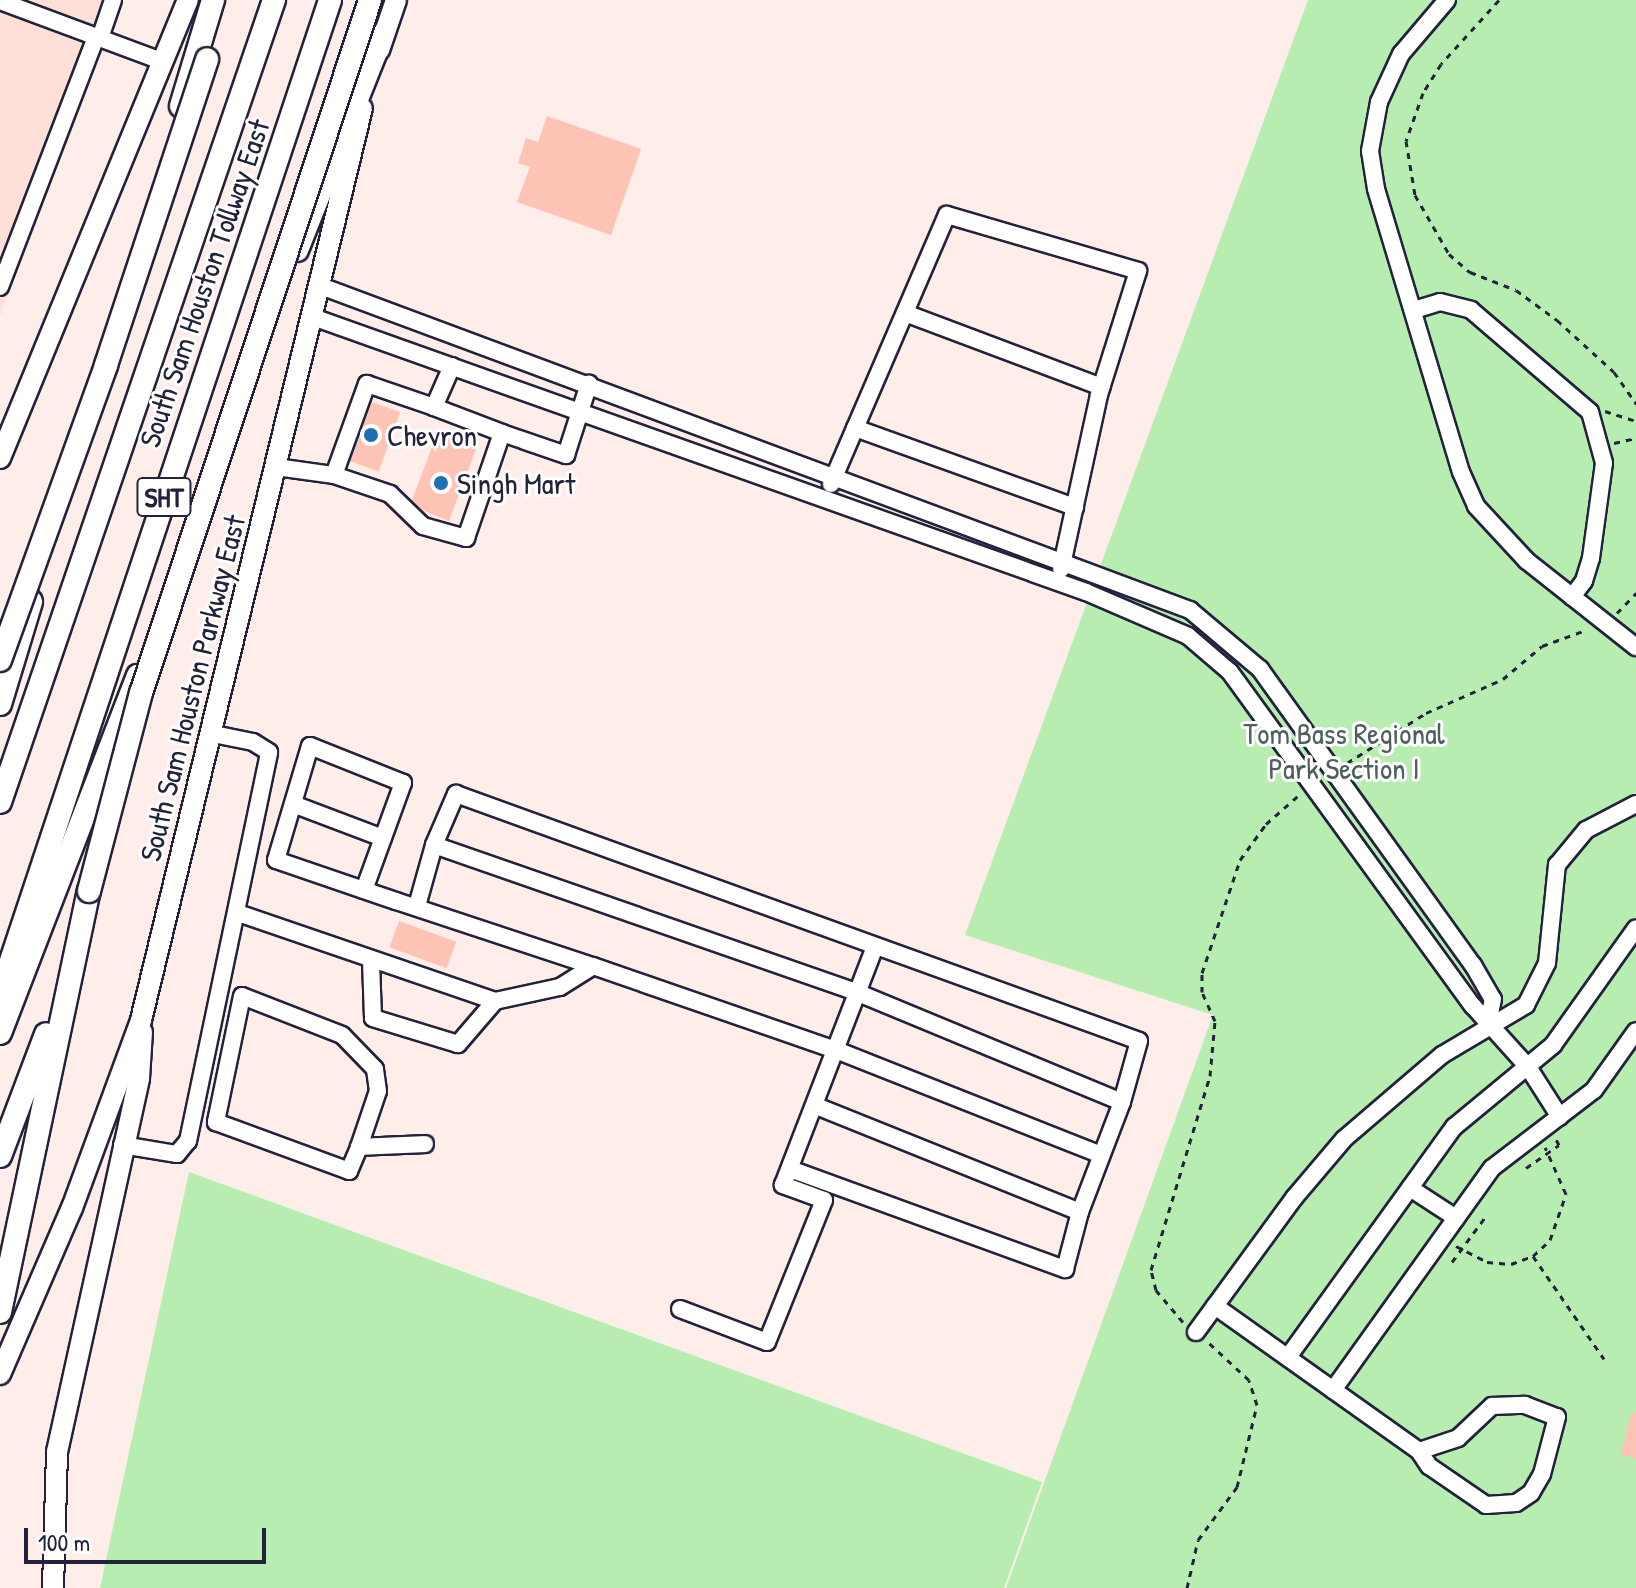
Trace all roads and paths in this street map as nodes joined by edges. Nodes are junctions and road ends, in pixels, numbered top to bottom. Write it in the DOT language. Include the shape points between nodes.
graph roads {
  1 [pos="113,0"];
  2 [pos="188,0"];
  3 [pos="213,0"];
  4 [pos="227,0"];
  5 [pos="274,0"];
  6 [pos="330,0"];
  7 [pos="370,0"];
  8 [pos="396,0"];
  9 [pos="1447,0"];
  10 [pos="1499,0"];
  11 [pos="0,1"];
  12 [pos="383,34"];
  13 [pos="98,38"];
  14 [pos="164,62"];
  15 [pos="318,285"];
  16 [pos="0,287"];
  17 [pos="1414,310"];
  18 [pos="905,313"];
  19 [pos="310,316"];
  20 [pos="452,366"];
  21 [pos="589,384"];
  22 [pos="1102,387"];
  23 [pos="1636,404"];
  24 [pos="434,407"];
  25 [pos="1590,412"];
  26 [pos="579,413"];
  27 [pos="1636,421"];
  28 [pos="855,428"];
  29 [pos="502,433"];
  30 [pos="1636,438"];
  31 [pos="1603,445"];
  32 [pos="0,458"];
  33 [pos="276,467"];
  34 [pos="334,475"];
  35 [pos="835,476"];
  36 [pos="825,499"];
  37 [pos="1075,507"];
  38 [pos="1064,561"];
  39 [pos="1056,582"];
  40 [pos="1636,593"];
  41 [pos="1572,597"];
  42 [pos="1605,622"];
  43 [pos="1636,647"];
  44 [pos="0,660"];
  45 [pos="0,704"];
  46 [pos="213,734"];
  47 [pos="1330,767"];
  48 [pos="1309,780"];
  49 [pos="0,802"];
  50 [pos="293,804"];
  51 [pos="1636,804"];
  52 [pos="383,838"];
  53 [pos="434,845"];
  54 [pos="364,890"];
  55 [pos="89,891"];
  56 [pos="417,906"];
  57 [pos="238,913"];
  58 [pos="1636,928"];
  59 [pos="875,947"];
  60 [pos="371,961"];
  61 [pos="593,966"];
  62 [pos="856,992"];
  63 [pos="0,995"];
  64 [pos="495,1001"];
  65 [pos="141,1020"];
  66 [pos="1491,1020"];
  67 [pos="1636,1031"];
  68 [pos="0,1033"];
  69 [pos="836,1050"];
  70 [pos="1528,1067"];
  71 [pos="1122,1102"];
  72 [pos="816,1106"];
  73 [pos="1548,1126"];
  74 [pos="425,1144"];
  75 [pos="122,1145"];
  76 [pos="359,1147"];
  77 [pos="1548,1153"];
  78 [pos="1099,1154"];
  79 [pos="0,1156"];
  80 [pos="1526,1168"];
  81 [pos="790,1169"];
  82 [pos="1410,1188"];
  83 [pos="1080,1212"];
  84 [pos="1486,1216"];
  85 [pos="1456,1218"];
  86 [pos="1442,1237"];
  87 [pos="1461,1250"];
  88 [pos="1533,1256"];
  89 [pos="1452,1262"];
  90 [pos="1215,1306"];
  91 [pos="680,1309"];
  92 [pos="0,1312"];
  93 [pos="1196,1332"];
  94 [pos="1288,1357"];
  95 [pos="1604,1359"];
  96 [pos="0,1374"];
  97 [pos="1333,1390"];
  98 [pos="1419,1451"];
  99 [pos="53,1588"];
  100 [pos="1187,1588"];
  1 -- 13 [label="lane"];
  2 -- 14 [label="main road"];
  3 -- 45 [label="highway"];
  4 -- 44 [label="highway, bridge" via="106,365"];
  5 -- 49 [label="highway, South Sam Houston Tollway East / SHT"];
  6 -- 63 [label="highway, South Sam Houston Tollway East / SHT"];
  7 -- 55 [label="highway, bridge" via="141,693"];
  8 -- 12 [label="main road, South Sam Houston Parkway East"];
  9 -- 17 [label="lane" via="1418,31 1389,76 1371,140 1376,189"];
  10 -- 23 [label="path" via="1441,64 1423,93 1406,141 1415,195 1449,254 1470,272 1516,290 1557,320 1614,372"];
  11 -- 13 [label="lane"];
  12 -- 15 [label="main road, South Sam Houston Parkway East"];
  12 -- 68 [label="highway"];
  13 -- 14 [label="lane"];
  13 -- 16 [label="lane"];
  14 -- 32 [label="main road"];
  15 -- 19 [label="main road, South Sam Houston Parkway East"];
  15 -- 21 [label="lane"];
  17 -- 25 [label="lane" via="1440,302 1479,315"];
  17 -- 41 [label="lane" via="1461,472 1476,506 1500,537"];
  18 -- 22 [label="lane"];
  18 -- 22 [label="lane" via="947,215 1138,271"];
  18 -- 28 [label="lane"];
  19 -- 20 [label="lane"];
  19 -- 33 [label="main road, South Sam Houston Parkway East"];
  20 -- 24 [label="lane"];
  20 -- 26 [label="lane"];
  21 -- 26 [label="lane"];
  21 -- 35 [label="lane"];
  22 -- 37 [label="lane"];
  24 -- 29 [label="lane"];
  24 -- 34 [label="lane" via="367,384"];
  25 -- 27 [label="path" via="1602,409"];
  25 -- 31 [label="lane"];
  26 -- 29 [label="lane" via="566,455"];
  26 -- 36 [label="lane"];
  28 -- 35 [label="lane"];
  28 -- 37 [label="lane"];
  29 -- 34 [label="lane" via="466,538 423,526 390,494"];
  30 -- 31 [label="path"];
  31 -- 41 [label="lane" via="1591,558"];
  33 -- 34 [label="lane"];
  33 -- 46 [label="main road, South Sam Houston Parkway East"];
  35 -- 36 [label="lane"];
  35 -- 38 [label="lane"];
  36 -- 39 [label="lane"];
  37 -- 38 [label="lane"];
  38 -- 39 [label="lane"];
  38 -- 47 [label="lane" via="1190,610 1217,628 1260,669"];
  39 -- 48 [label="lane" via="1167,624 1211,652"];
  40 -- 42 [label="path"];
  41 -- 42 [label="lane"];
  42 -- 43 [label="lane"];
  42 -- 47 [label="path" via="1542,646 1503,679 1426,713"];
  46 -- 57 [label="lane" via="253,742 269,752"];
  46 -- 65 [label="main road, South Sam Houston Parkway East"];
  47 -- 48 [label="lane"];
  47 -- 66 [label="lane" via="1473,965 1493,999"];
  48 -- 66 [label="lane" via="1473,1006"];
  48 -- 93 [label="path" via="1240,860 1202,973 1202,992 1215,1021 1210,1076 1151,1270 1156,1290"];
  50 -- 52 [label="lane"];
  50 -- 52 [label="lane" via="310,746 403,783"];
  50 -- 54 [label="lane" via="276,860"];
  51 -- 66 [label="lane" via="1569,845 1551,886 1547,963 1526,1005"];
  52 -- 54 [label="lane"];
  53 -- 56 [label="lane"];
  53 -- 59 [label="lane" via="456,794"];
  53 -- 62 [label="lane"];
  54 -- 56 [label="lane"];
  55 -- 79 [label="highway" via="42,1047"];
  55 -- 92 [label="highway"];
  56 -- 61 [label="lane"];
  57 -- 60 [label="lane"];
  57 -- 75 [label="lane" via="188,1141 177,1154"];
  58 -- 70 [label="lane" via="1553,1045"];
  59 -- 62 [label="lane"];
  59 -- 71 [label="lane" via="1139,1041"];
  60 -- 64 [label="lane"];
  60 -- 64 [label="lane" via="373,1018 458,1044"];
  61 -- 64 [label="lane" via="560,987"];
  61 -- 69 [label="lane"];
  62 -- 69 [label="lane"];
  62 -- 71 [label="lane"];
  65 -- 75 [label="main road" via="143,1054"];
  65 -- 96 [label="main road, South Sam Houston Parkway East" via="72,1208"];
  66 -- 70 [label="lane"];
  66 -- 90 [label="lane" via="1344,1139"];
  67 -- 73 [label="lane" via="1594,1090"];
  69 -- 72 [label="lane"];
  69 -- 78 [label="lane"];
  70 -- 73 [label="lane"];
  70 -- 82 [label="lane" via="1468,1112"];
  71 -- 78 [label="lane"];
  72 -- 81 [label="lane"];
  72 -- 83 [label="lane"];
  73 -- 77 [label="path"];
  73 -- 77 [label="path" via="1559,1145"];
  73 -- 85 [label="lane" via="1492,1168"];
  74 -- 76 [label="lane"];
  75 -- 99 [label="main road" via="57,1452"];
  76 -- 76 [label="lane" via="349,1171 216,1122 242,996 342,1035 375,1069 378,1091"];
  77 -- 80 [label="path"];
  77 -- 88 [label="path" via="1563,1180 1564,1212 1550,1240"];
  78 -- 83 [label="lane"];
  81 -- 83 [label="lane" via="1065,1269"];
  81 -- 91 [label="lane" via="783,1185 824,1200 767,1342"];
  82 -- 85 [label="lane"];
  82 -- 94 [label="lane"];
  84 -- 87 [label="path"];
  85 -- 86 [label="lane"];
  86 -- 87 [label="path"];
  86 -- 97 [label="lane"];
  87 -- 88 [label="path" via="1497,1264"];
  87 -- 89 [label="path"];
  88 -- 95 [label="path"];
  90 -- 93 [label="lane"];
  90 -- 94 [label="lane"];
  93 -- 100 [label="path" via="1238,1366 1257,1405 1237,1487 1198,1540"];
  94 -- 97 [label="lane"];
  97 -- 98 [label="lane"];
  98 -- 98 [label="lane" via="1458,1438 1492,1406 1525,1405 1557,1417 1542,1474 1531,1493 1516,1503 1486,1505 1429,1466"];
}
